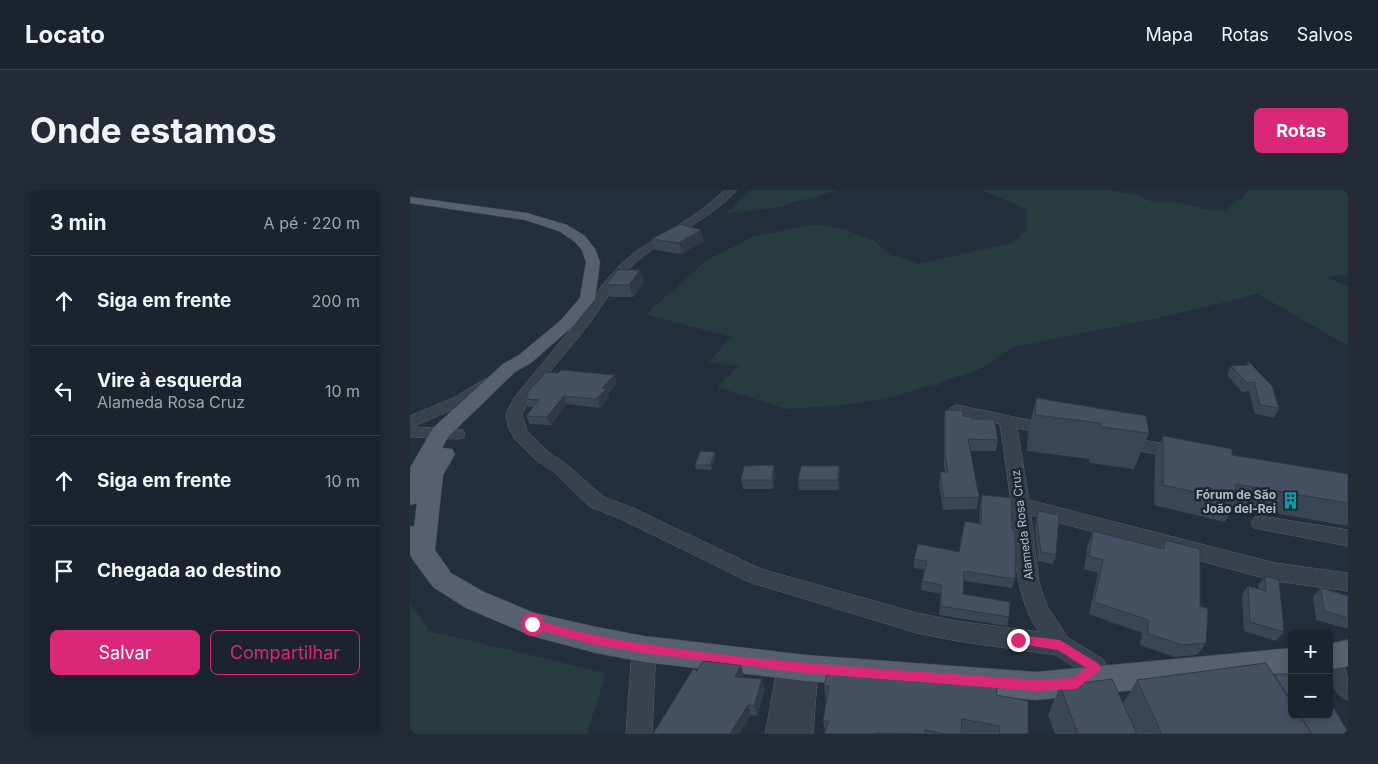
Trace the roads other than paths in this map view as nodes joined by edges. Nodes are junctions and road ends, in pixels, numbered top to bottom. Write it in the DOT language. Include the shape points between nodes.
graph roads {
  1 [pos="732,190"];
  2 [pos="410,200"];
  3 [pos="608,286"];
  4 [pos="587,299"];
  5 [pos="517,363"];
  6 [pos="956,410"];
  7 [pos="1008,422"];
  8 [pos="411,430"];
  9 [pos="1067,433"];
  10 [pos="448,434"];
  11 [pos="1105,440"];
  12 [pos="1202,457"];
  13 [pos="410,497"];
  14 [pos="1020,505"];
  15 [pos="1261,523"];
  16 [pos="1348,538"];
  17 [pos="416,544"];
  18 [pos="1348,582"];
  19 [pos="1060,645"];
  20 [pos="644,648"];
  21 [pos="1348,653"];
  22 [pos="1333,657"];
  23 [pos="1288,661"];
  24 [pos="1333,664"];
  25 [pos="798,667"];
  26 [pos="1076,683"];
  27 [pos="1348,688"];
  28 [pos="639,734"];
  29 [pos="778,734"];
  30 [pos="800,734"];
  1 -- 3 [label="street" via="707,211 639,254"];
  2 -- 4 [label="main road" via="527,217 563,228 580,239 588,249 592,262"];
  3 -- 4 [label="street"];
  3 -- 19 [label="street" via="584,322 522,398 514,414 521,435 597,502 756,576 917,623"];
  4 -- 5 [label="main road" via="566,323"];
  5 -- 8 [label="street"];
  5 -- 10 [label="main road"];
  6 -- 7 [label="street"];
  7 -- 9 [label="street"];
  7 -- 14 [label="street, Alameda Rosa Cruz"];
  8 -- 10 [label="street"];
  10 -- 13 [label="main road" via="414,480"];
  10 -- 17 [label="main road" via="432,476"];
  11 -- 12 [label="street"];
  14 -- 18 [label="street" via="1275,572"];
  14 -- 19 [label="street, Alameda Rosa Cruz" via="1028,583 1037,610"];
  15 -- 16 [label="street"];
  17 -- 20 [label="main road" via="442,580 475,600 532,624"];
  19 -- 26 [label="street, Alameda Rosa Cruz" via="1095,668"];
  20 -- 25 [label="main road"];
  20 -- 28 [label="street"];
  21 -- 22 [label="main road"];
  23 -- 26 [label="main road"];
  24 -- 27 [label="street"];
  25 -- 26 [label="main road" via="1036,686"];
  25 -- 29 [label="street"];
  25 -- 30 [label="street"];
}
